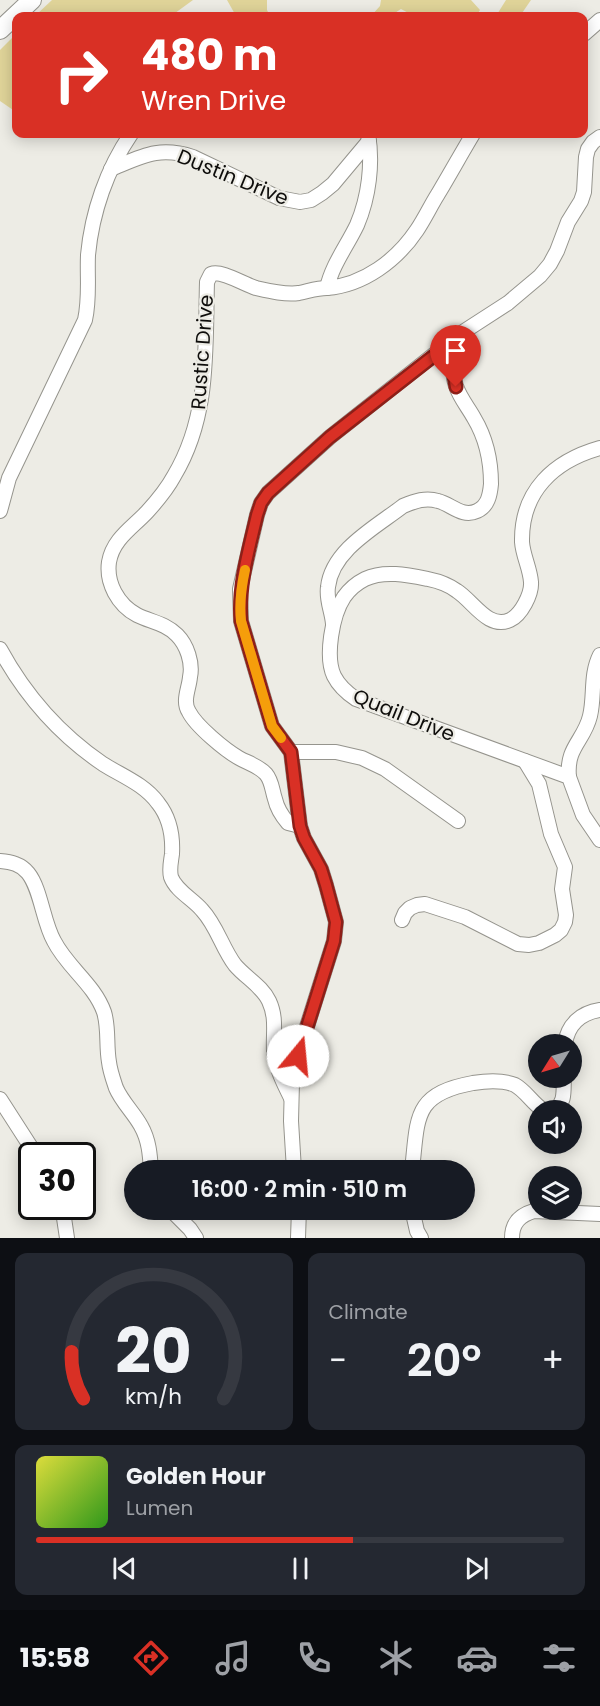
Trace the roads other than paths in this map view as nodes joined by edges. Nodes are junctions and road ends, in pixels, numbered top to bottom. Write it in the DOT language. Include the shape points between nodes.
graph roads {
  1 [pos="32,0"];
  2 [pos="19,12"];
  3 [pos="12,19"];
  4 [pos="600,20"];
  5 [pos="0,30"];
  6 [pos="588,30"];
  7 [pos="600,137"];
  8 [pos="128,138"];
  9 [pos="367,138"];
  10 [pos="368,138"];
  11 [pos="471,138"];
  12 [pos="111,169"];
  13 [pos="327,288"];
  14 [pos="454,340"];
  15 [pos="600,448"];
  16 [pos="0,511"];
  17 [pos="333,631"];
  18 [pos="0,649"];
  19 [pos="600,655"];
  20 [pos="291,752"];
  21 [pos="525,761"];
  22 [pos="569,777"];
  23 [pos="458,821"];
  24 [pos="300,826"];
  25 [pos="600,840"];
  26 [pos="0,861"];
  27 [pos="402,920"];
  28 [pos="600,1010"];
  29 [pos="568,1034"];
  30 [pos="291,1098"];
  31 [pos="0,1099"];
  32 [pos="531,1100"];
  33 [pos="28,1142"];
  34 [pos="150,1160"];
  35 [pos="294,1160"];
  36 [pos="413,1160"];
  37 [pos="600,1214"];
  38 [pos="64,1220"];
  39 [pos="181,1220"];
  40 [pos="299,1220"];
  41 [pos="414,1220"];
  42 [pos="66,1238"];
  43 [pos="196,1238"];
  44 [pos="298,1238"];
  45 [pos="421,1238"];
  46 [pos="512,1238"];
  1 -- 2 [label="street"];
  3 -- 5 [label="street"];
  4 -- 6 [label="street"];
  7 -- 14 [label="street" via="588,149 584,192 550,264 508,303"];
  8 -- 12 [label="street"];
  9 -- 12 [label="street, Dustin Drive" via="333,184 322,194 300,202 279,198 180,153 155,152"];
  10 -- 13 [label="street" via="369,182 363,206 330,273"];
  11 -- 13 [label="street" via="417,231 403,247 355,283"];
  12 -- 16 [label="street" via="97,204 88,254 85,320 9,478"];
  13 -- 24 [label="street, Rustic Drive" via="274,292 221,273 211,274 207,282 201,403 193,435 165,490 117,542 109,569 112,588 123,605 167,626 181,640 190,660 186,701 194,720 226,749 264,772 280,813 288,823"];
  14 -- 17 [label="street" via="456,387 475,418 489,454 488,500 471,513 436,500 413,501 346,549 331,572 328,586"];
  14 -- 20 [label="street" via="330,437 261,503 239,605 272,726"];
  15 -- 17 [label="street, Quail Drive" via="567,460 543,481 533,496 522,542 531,589 510,620 493,621 445,584 389,574 365,580 345,596"];
  17 -- 21 [label="street, Quail Drive" via="330,664 340,685 356,699"];
  18 -- 30 [label="street" via="23,687 58,727 104,764 143,787 160,805 171,831 170,868 175,885 202,910 235,964 268,999 275,1024 276,1066"];
  19 -- 22 [label="street" via="593,675 590,719 570,757"];
  20 -- 23 [label="street" via="336,752 363,758"];
  20 -- 24 [label="street"];
  21 -- 22 [label="street, Quail Drive"];
  21 -- 27 [label="street" via="539,784 551,834 565,867 562,889 566,915 561,930 539,943 518,944 465,917 425,904 410,908"];
  22 -- 25 [label="street" via="584,815"];
  24 -- 30 [label="street" via="321,869 336,933 298,1056"];
  26 -- 34 [label="street" via="27,871 53,940 99,1002 107,1028 112,1076 117,1091 141,1125"];
  28 -- 29 [label="street" via="576,1021"];
  30 -- 35 [label="street"];
  31 -- 33 [label="street"];
  32 -- 36 [label="street" via="515,1085 503,1082 447,1089 426,1103 420,1113"];
  37 -- 46 [label="street" via="534,1211 519,1218"];
  38 -- 42 [label="street"];
  39 -- 43 [label="street"];
  40 -- 44 [label="street"];
  41 -- 45 [label="street"];
}
